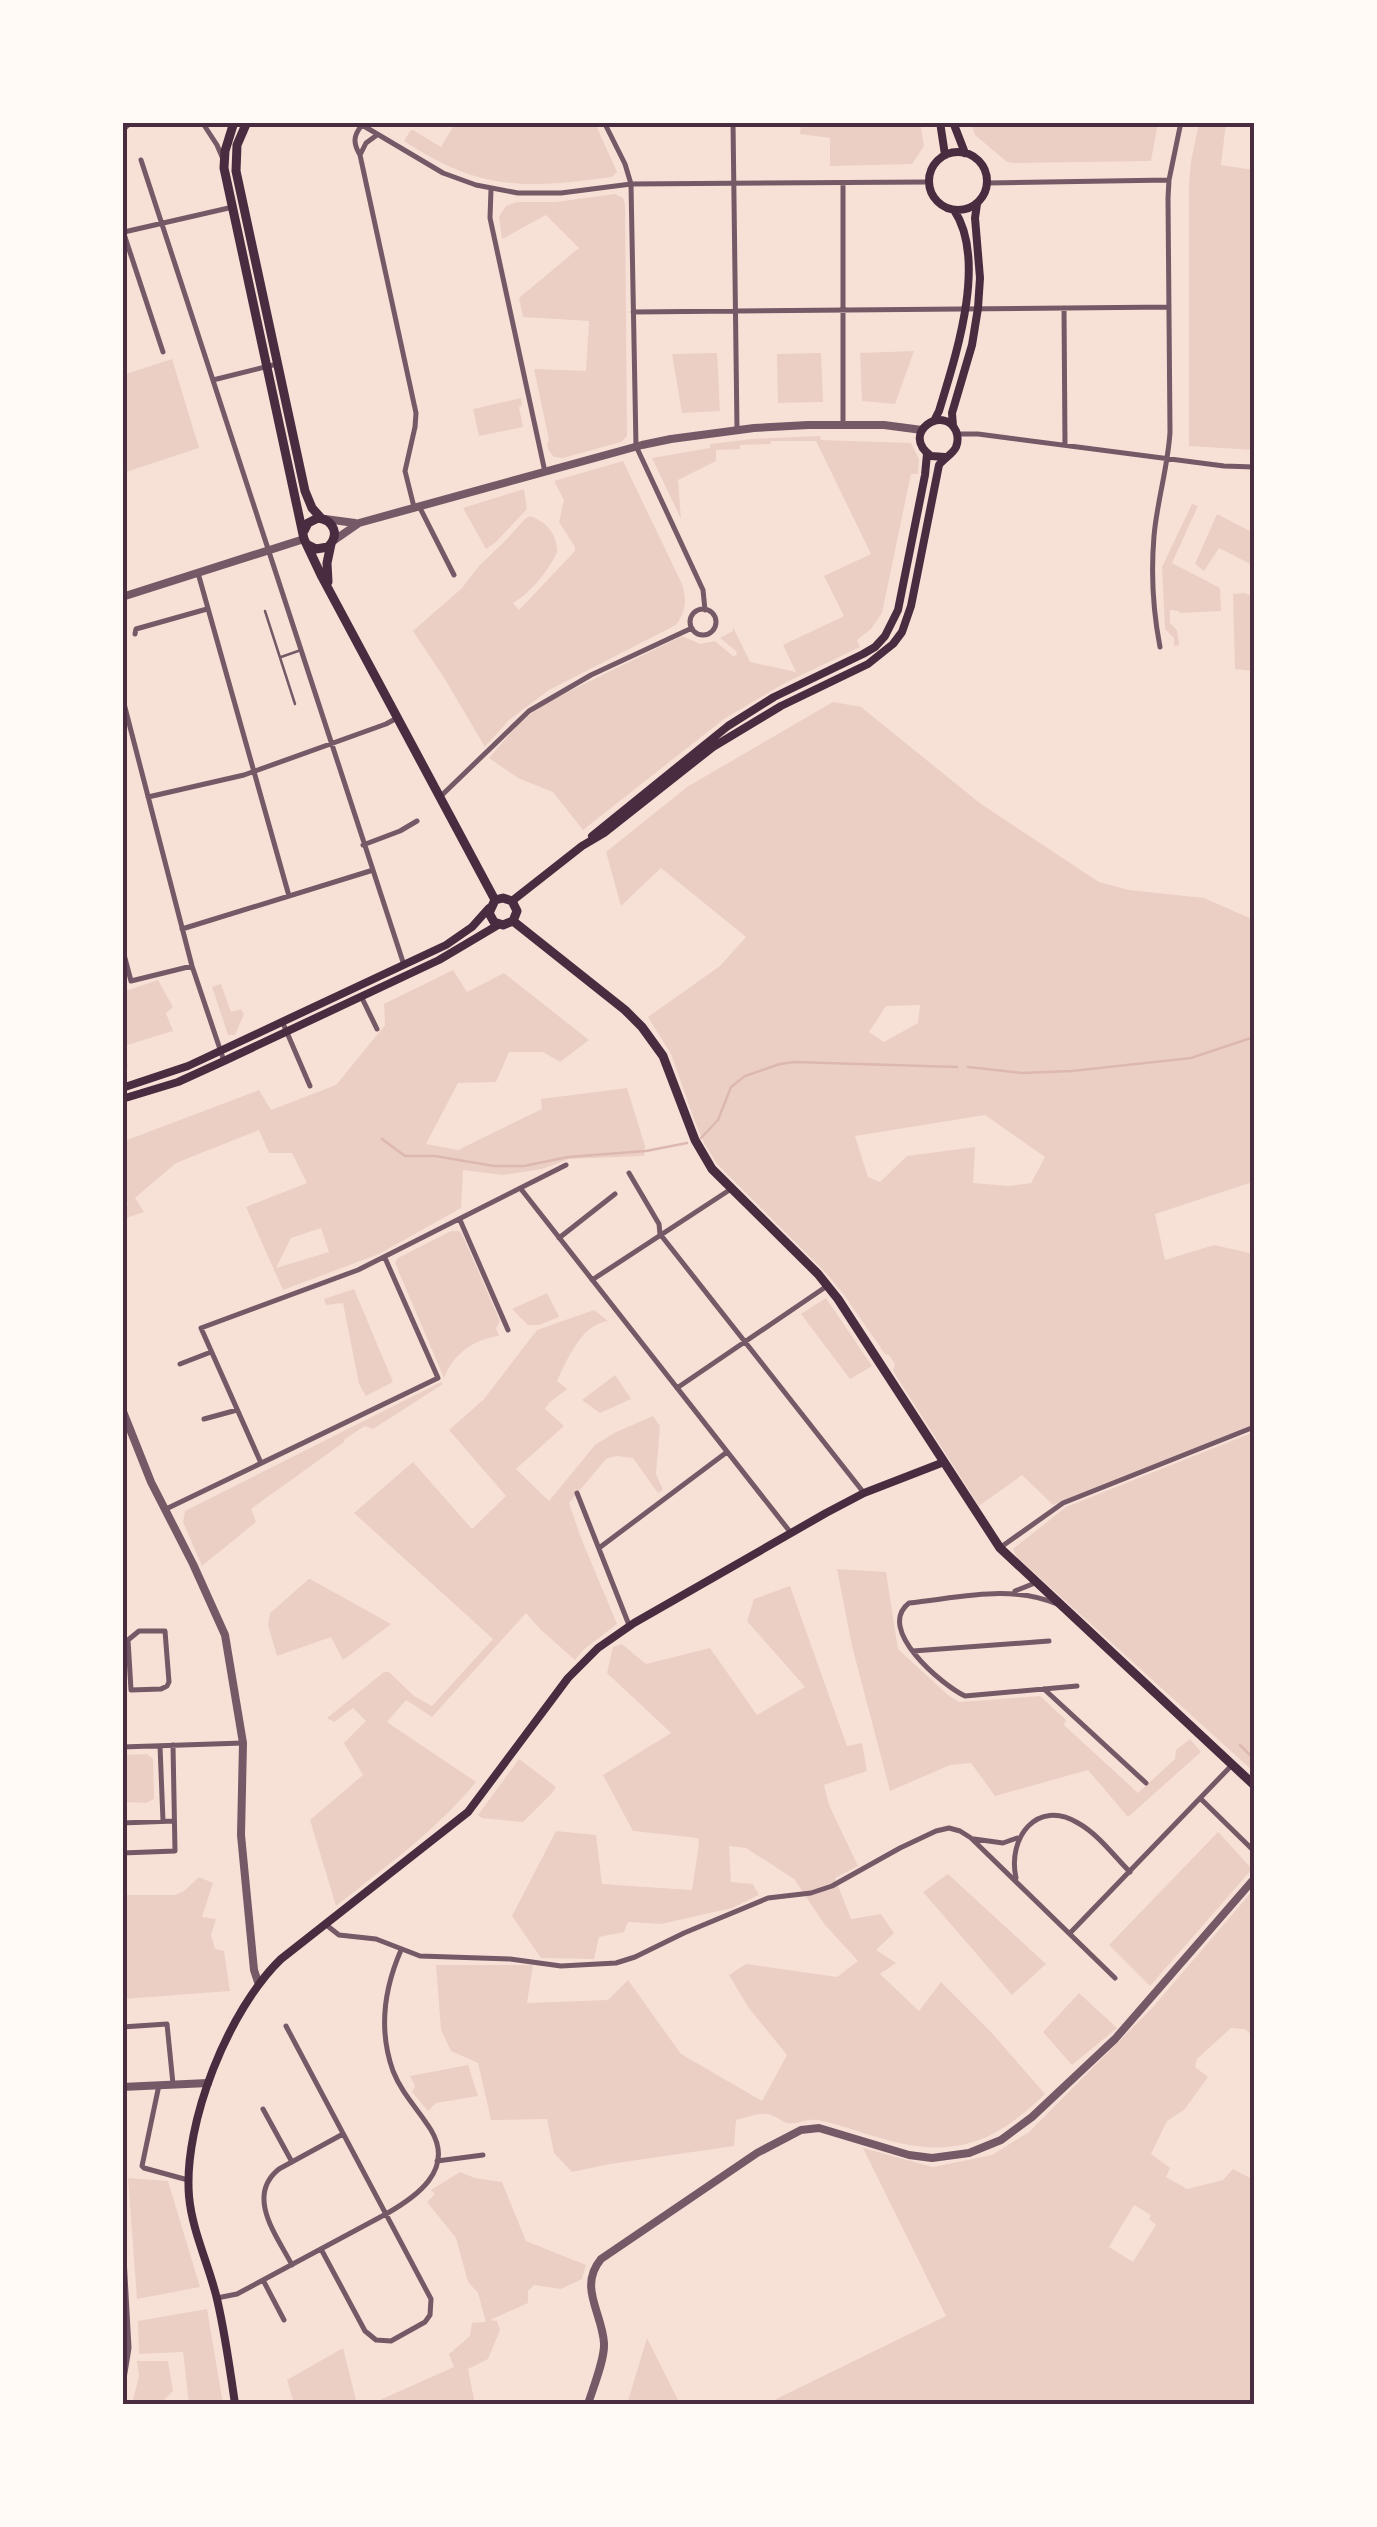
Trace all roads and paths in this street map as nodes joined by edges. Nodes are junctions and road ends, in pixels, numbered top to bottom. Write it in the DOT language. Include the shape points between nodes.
graph roads {
  1 [pos="132,122"];
  2 [pos="202,122"];
  3 [pos="234,122"];
  4 [pos="246,122"];
  5 [pos="604,122"];
  6 [pos="732,122"];
  7 [pos="940,122"];
  8 [pos="953,122"];
  9 [pos="1181,122"];
  10 [pos="359,124"];
  11 [pos="122,130"];
  12 [pos="377,135"];
  13 [pos="965,152"];
  14 [pos="360,155"];
  15 [pos="945,155"];
  16 [pos="141,160"];
  17 [pos="229,162"];
  18 [pos="1169,180"];
  19 [pos="843,182"];
  20 [pos="929,182"];
  21 [pos="988,183"];
  22 [pos="631,184"];
  23 [pos="733,184"];
  24 [pos="491,189"];
  25 [pos="977,204"];
  26 [pos="238,206"];
  27 [pos="954,210"];
  28 [pos="162,224"];
  29 [pos="123,230"];
  30 [pos="1169,307"];
  31 [pos="978,308"];
  32 [pos="1064,308"];
  33 [pos="966,309"];
  34 [pos="842,310"];
  35 [pos="736,311"];
  36 [pos="633,312"];
  37 [pos="163,352"];
  38 [pos="273,365"];
  39 [pos="213,380"];
  40 [pos="934,420"];
  41 [pos="843,424"];
  42 [pos="737,430"];
  43 [pos="922,430"];
  44 [pos="955,430"];
  45 [pos="1064,444"];
  46 [pos="636,446"];
  47 [pos="927,454"];
  48 [pos="946,457"];
  49 [pos="1168,459"];
  50 [pos="1254,467"];
  51 [pos="545,472"];
  52 [pos="417,507"];
  53 [pos="323,519"];
  54 [pos="359,523"];
  55 [pos="305,538"];
  56 [pos="332,542"];
  57 [pos="268,551"];
  58 [pos="198,573"];
  59 [pos="454,576"];
  60 [pos="332,594"];
  61 [pos="122,597"];
  62 [pos="207,608"];
  63 [pos="705,610"];
  64 [pos="265,611"];
  65 [pos="692,628"];
  66 [pos="134,634"];
  67 [pos="1160,648"];
  68 [pos="300,650"];
  69 [pos="280,657"];
  70 [pos="122,696"];
  71 [pos="294,704"];
  72 [pos="397,718"];
  73 [pos="331,742"];
  74 [pos="253,772"];
  75 [pos="148,797"];
  76 [pos="440,800"];
  77 [pos="416,821"];
  78 [pos="363,845"];
  79 [pos="582,846"];
  80 [pos="372,870"];
  81 [pos="289,896"];
  82 [pos="512,901"];
  83 [pos="492,904"];
  84 [pos="513,921"];
  85 [pos="498,925"];
  86 [pos="182,929"];
  87 [pos="122,947"];
  88 [pos="404,964"];
  89 [pos="192,966"];
  90 [pos="408,975"];
  91 [pos="356,986"];
  92 [pos="362,997"];
  93 [pos="282,1021"];
  94 [pos="377,1030"];
  95 [pos="287,1032"];
  96 [pos="220,1051"];
  97 [pos="224,1062"];
  98 [pos="310,1086"];
  99 [pos="122,1088"];
  100 [pos="122,1099"];
  101 [pos="566,1165"];
  102 [pos="629,1173"];
  103 [pos="521,1189"];
  104 [pos="730,1189"];
  105 [pos="615,1194"];
  106 [pos="460,1220"];
  107 [pos="660,1234"];
  108 [pos="559,1238"];
  109 [pos="385,1258"];
  110 [pos="592,1280"];
  111 [pos="827,1286"];
  112 [pos="508,1330"];
  113 [pos="745,1343"];
  114 [pos="212,1352"];
  115 [pos="180,1364"];
  116 [pos="677,1388"];
  117 [pos="122,1409"];
  118 [pos="237,1410"];
  119 [pos="204,1419"];
  120 [pos="1254,1427"];
  121 [pos="727,1452"];
  122 [pos="944,1462"];
  123 [pos="261,1463"];
  124 [pos="864,1492"];
  125 [pos="577,1493"];
  126 [pos="164,1510"];
  127 [pos="790,1533"];
  128 [pos="598,1548"];
  129 [pos="1000,1548"];
  130 [pos="1035,1582"];
  131 [pos="1010,1593"];
  132 [pos="1060,1606"];
  133 [pos="629,1626"];
  134 [pos="125,1640"];
  135 [pos="1049,1640"];
  136 [pos="913,1651"];
  137 [pos="1077,1686"];
  138 [pos="1044,1689"];
  139 [pos="131,1690"];
  140 [pos="122,1691"];
  141 [pos="243,1743"];
  142 [pos="160,1746"];
  143 [pos="173,1746"];
  144 [pos="122,1747"];
  145 [pos="1232,1765"];
  146 [pos="1146,1783"];
  147 [pos="1254,1785"];
  148 [pos="1201,1799"];
  149 [pos="163,1821"];
  150 [pos="174,1821"];
  151 [pos="122,1822"];
  152 [pos="971,1838"];
  153 [pos="1018,1838"];
  154 [pos="1254,1851"];
  155 [pos="122,1853"];
  156 [pos="1130,1872"];
  157 [pos="1254,1879"];
  158 [pos="1017,1880"];
  159 [pos="325,1924"];
  160 [pos="1071,1933"];
  161 [pos="401,1950"];
  162 [pos="1115,1978"];
  163 [pos="258,1982"];
  164 [pos="286,2026"];
  165 [pos="122,2028"];
  166 [pos="208,2083"];
  167 [pos="173,2084"];
  168 [pos="159,2085"];
  169 [pos="123,2088"];
  170 [pos="262,2109"];
  171 [pos="343,2134"];
  172 [pos="483,2156"];
  173 [pos="438,2160"];
  174 [pos="292,2162"];
  175 [pos="189,2180"];
  176 [pos="386,2214"];
  177 [pos="122,2221"];
  178 [pos="321,2249"];
  179 [pos="292,2265"];
  180 [pos="263,2280"];
  181 [pos="124,2284"];
  182 [pos="217,2298"];
  183 [pos="284,2320"];
  184 [pos="122,2391"];
  185 [pos="235,2404"];
  186 [pos="588,2404"];
  1 -- 11 [label="street"];
  2 -- 17 [label="street"];
  3 -- 17 [label="main road"];
  4 -- 17 [label="main road"];
  5 -- 22 [label="street"];
  6 -- 23 [label="street"];
  7 -- 15 [label="main road"];
  8 -- 13 [label="main road"];
  9 -- 18 [label="street"];
  10 -- 12 [label="street"];
  10 -- 14 [label="street" via="354,141"];
  12 -- 14 [label="street"];
  12 -- 24 [label="street" via="443,173"];
  13 -- 15 [label="main road"];
  13 -- 21 [label="main road" via="984,167"];
  14 -- 52 [label="street" via="416,413 405,470"];
  15 -- 20 [label="main road"];
  16 -- 28 [label="street"];
  17 -- 26 [label="main road"];
  18 -- 21 [label="street"];
  18 -- 30 [label="street"];
  19 -- 20 [label="street"];
  19 -- 23 [label="street"];
  19 -- 34 [label="street"];
  20 -- 27 [label="main road" via="939,204"];
  21 -- 25 [label="main road"];
  22 -- 23 [label="street"];
  22 -- 24 [label="street" via="538,194"];
  22 -- 36 [label="street"];
  23 -- 35 [label="street"];
  24 -- 51 [label="street" via="490,218"];
  25 -- 27 [label="main road"];
  25 -- 31 [label="main road"];
  26 -- 28 [label="street"];
  26 -- 38 [label="main road"];
  27 -- 33 [label="main road" via="966,250"];
  28 -- 29 [label="street"];
  28 -- 39 [label="street"];
  29 -- 37 [label="street"];
  30 -- 32 [label="street"];
  30 -- 49 [label="street"];
  31 -- 32 [label="street"];
  31 -- 33 [label="street"];
  31 -- 44 [label="main road" via="952,412"];
  32 -- 45 [label="street"];
  33 -- 34 [label="street"];
  33 -- 40 [label="main road"];
  34 -- 35 [label="street"];
  34 -- 41 [label="street"];
  35 -- 36 [label="street"];
  35 -- 42 [label="street"];
  36 -- 46 [label="street"];
  38 -- 39 [label="street"];
  38 -- 53 [label="main road" via="305,491"];
  38 -- 55 [label="main road"];
  39 -- 57 [label="street"];
  40 -- 43 [label="main road"];
  40 -- 44 [label="main road"];
  41 -- 42 [label="street"];
  41 -- 43 [label="street"];
  42 -- 46 [label="street"];
  43 -- 47 [label="main road"];
  44 -- 45 [label="street"];
  44 -- 48 [label="main road" via="956,447"];
  45 -- 49 [label="street"];
  46 -- 51 [label="street"];
  46 -- 63 [label="street" via="703,590"];
  47 -- 48 [label="main road"];
  47 -- 79 [label="main road" via="898,610 885,636 728,726"];
  48 -- 79 [label="main road" via="936,476 907,620 894,644 713,747"];
  49 -- 50 [label="street"];
  49 -- 67 [label="street" via="1154,534"];
  51 -- 52 [label="street"];
  52 -- 54 [label="street"];
  52 -- 59 [label="street"];
  53 -- 54 [label="street"];
  53 -- 55 [label="main road" via="311,520"];
  53 -- 56 [label="main road" via="334,528"];
  54 -- 56 [label="street"];
  55 -- 56 [label="main road" via="316,549"];
  55 -- 57 [label="street"];
  55 -- 60 [label="main road"];
  56 -- 60 [label="main road"];
  57 -- 58 [label="street"];
  57 -- 68 [label="street"];
  58 -- 61 [label="street"];
  58 -- 62 [label="street"];
  60 -- 72 [label="main road"];
  62 -- 66 [label="street"];
  62 -- 74 [label="street"];
  63 -- 65 [label="street" via="692,616"];
  63 -- 65 [label="street" via="715,618 714,630 702,635"];
  64 -- 69 [label="lane"];
  65 -- 76 [label="street" via="529,711"];
  68 -- 69 [label="lane"];
  68 -- 73 [label="street"];
  69 -- 71 [label="lane"];
  70 -- 75 [label="street"];
  72 -- 73 [label="street"];
  72 -- 76 [label="main road"];
  73 -- 74 [label="street"];
  73 -- 78 [label="street"];
  74 -- 75 [label="street"];
  74 -- 81 [label="street"];
  75 -- 86 [label="street"];
  76 -- 83 [label="main road"];
  77 -- 78 [label="street"];
  78 -- 80 [label="street"];
  79 -- 82 [label="main road"];
  80 -- 81 [label="street"];
  80 -- 88 [label="street"];
  81 -- 86 [label="street"];
  82 -- 83 [label="main road"];
  82 -- 84 [label="main road"];
  83 -- 85 [label="main road" via="490,918"];
  83 -- 88 [label="main road" via="457,938"];
  84 -- 85 [label="main road"];
  84 -- 104 [label="main road" via="642,1027 663,1056 703,1155"];
  85 -- 90 [label="main road"];
  86 -- 89 [label="street"];
  87 -- 89 [label="street" via="131,981"];
  88 -- 90 [label="street"];
  88 -- 91 [label="main road"];
  89 -- 96 [label="street"];
  90 -- 92 [label="main road"];
  91 -- 92 [label="street"];
  91 -- 93 [label="main road"];
  92 -- 94 [label="street"];
  92 -- 95 [label="main road"];
  93 -- 95 [label="street"];
  93 -- 96 [label="main road"];
  95 -- 97 [label="main road"];
  95 -- 98 [label="street"];
  96 -- 97 [label="street"];
  96 -- 99 [label="main road"];
  97 -- 100 [label="main road"];
  101 -- 103 [label="street"];
  102 -- 107 [label="street"];
  103 -- 106 [label="street"];
  103 -- 108 [label="street"];
  104 -- 107 [label="street"];
  104 -- 111 [label="main road"];
  105 -- 108 [label="street"];
  106 -- 109 [label="street"];
  106 -- 112 [label="street"];
  107 -- 110 [label="street"];
  107 -- 113 [label="street"];
  108 -- 110 [label="street"];
  109 -- 114 [label="street" via="200,1328"];
  109 -- 123 [label="street" via="438,1378"];
  110 -- 116 [label="street"];
  111 -- 113 [label="street"];
  111 -- 122 [label="main road"];
  113 -- 116 [label="street"];
  113 -- 124 [label="street"];
  114 -- 115 [label="street"];
  114 -- 118 [label="street"];
  116 -- 121 [label="street"];
  117 -- 126 [label="street"];
  118 -- 119 [label="street"];
  118 -- 123 [label="street"];
  120 -- 129 [label="street" via="1063,1503"];
  121 -- 127 [label="street"];
  121 -- 128 [label="street"];
  122 -- 124 [label="main road"];
  122 -- 129 [label="main road"];
  123 -- 126 [label="street"];
  124 -- 127 [label="main road"];
  125 -- 128 [label="street"];
  126 -- 141 [label="street" via="225,1635"];
  127 -- 133 [label="main road"];
  128 -- 133 [label="street"];
  129 -- 130 [label="main road"];
  130 -- 131 [label="street"];
  130 -- 132 [label="main road"];
  131 -- 132 [label="street"];
  131 -- 136 [label="street" via="909,1603 900,1617 901,1633"];
  132 -- 145 [label="main road"];
  133 -- 159 [label="main road" via="568,1678 468,1812"];
  134 -- 139 [label="street"];
  134 -- 139 [label="street" via="165,1631 168,1686"];
  135 -- 136 [label="street"];
  136 -- 138 [label="street" via="965,1696"];
  137 -- 138 [label="street"];
  138 -- 146 [label="street"];
  139 -- 140 [label="street"];
  141 -- 143 [label="street"];
  141 -- 163 [label="street" via="241,1835"];
  142 -- 143 [label="street"];
  142 -- 144 [label="street"];
  142 -- 149 [label="street"];
  143 -- 150 [label="street"];
  145 -- 147 [label="main road"];
  145 -- 148 [label="street"];
  148 -- 154 [label="street"];
  148 -- 156 [label="street"];
  149 -- 150 [label="street"];
  149 -- 151 [label="street"];
  150 -- 155 [label="street" via="176,1851"];
  152 -- 153 [label="street"];
  152 -- 158 [label="street"];
  152 -- 161 [label="street" via="949,1828 936,1831 832,1886 768,1898 624,1962 561,1966"];
  153 -- 156 [label="street" via="1037,1820 1066,1818"];
  153 -- 158 [label="street"];
  156 -- 160 [label="street"];
  157 -- 186 [label="street" via="1115,2040 1001,2140 932,2158 819,2128 801,2130 598,2263 590,2289 604,2347"];
  158 -- 160 [label="street"];
  159 -- 161 [label="street" via="338,1935"];
  159 -- 163 [label="main road"];
  160 -- 162 [label="street"];
  161 -- 173 [label="street" via="384,2004 386,2047 398,2084 432,2132"];
  163 -- 166 [label="main road"];
  164 -- 171 [label="street"];
  165 -- 167 [label="street" via="167,2024"];
  166 -- 167 [label="street"];
  166 -- 175 [label="main road"];
  167 -- 168 [label="street"];
  168 -- 169 [label="street"];
  168 -- 175 [label="street" via="142,2166"];
  170 -- 174 [label="street"];
  171 -- 174 [label="street"];
  171 -- 176 [label="street"];
  172 -- 173 [label="street"];
  173 -- 176 [label="street" via="422,2190"];
  174 -- 179 [label="street" via="272,2175 263,2200"];
  175 -- 182 [label="main road"];
  176 -- 178 [label="street"];
  176 -- 178 [label="street" via="432,2306 425,2322 391,2341 365,2331"];
  177 -- 181 [label="street"];
  178 -- 179 [label="street"];
  179 -- 180 [label="street"];
  180 -- 182 [label="street"];
  180 -- 183 [label="street"];
  181 -- 184 [label="street" via="129,2348"];
  182 -- 185 [label="main road"];
}
